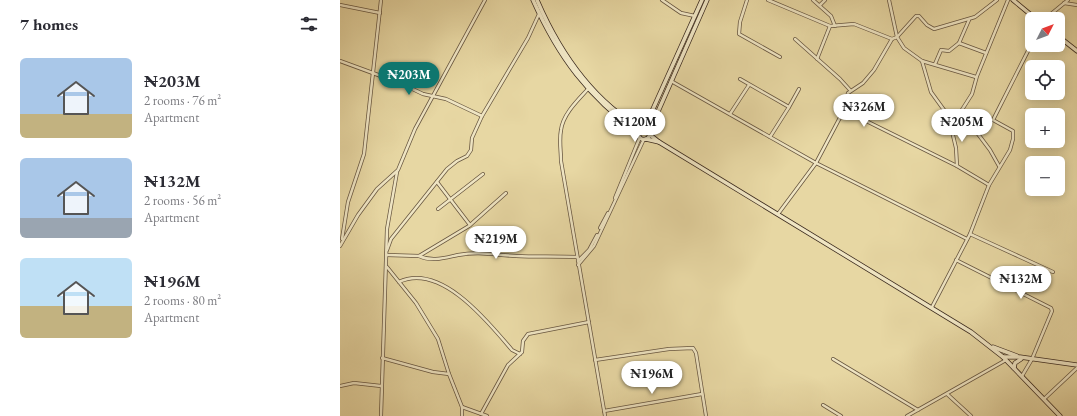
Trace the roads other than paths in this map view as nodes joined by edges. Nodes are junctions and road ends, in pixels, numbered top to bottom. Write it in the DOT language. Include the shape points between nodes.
graph roads {
  1 [pos="381,0"];
  2 [pos="485,0"];
  3 [pos="533,0"];
  4 [pos="537,0"];
  5 [pos="662,0"];
  6 [pos="702,0"];
  7 [pos="707,0"];
  8 [pos="747,0"];
  9 [pos="768,0"];
  10 [pos="813,0"];
  11 [pos="825,0"];
  12 [pos="889,0"];
  13 [pos="997,0"];
  14 [pos="1008,0"];
  15 [pos="1014,0"];
  16 [pos="1068,0"];
  17 [pos="1064,3"];
  18 [pos="340,5"];
  19 [pos="820,5"];
  20 [pos="1077,5"];
  21 [pos="1028,12"];
  22 [pos="1053,12"];
  23 [pos="380,13"];
  24 [pos="540,14"];
  25 [pos="696,16"];
  26 [pos="969,19"];
  27 [pos="830,26"];
  28 [pos="835,26"];
  29 [pos="897,37"];
  30 [pos="795,39"];
  31 [pos="892,40"];
  32 [pos="1065,42"];
  33 [pos="959,43"];
  34 [pos="1077,51"];
  35 [pos="1027,52"];
  36 [pos="986,53"];
  37 [pos="780,57"];
  38 [pos="817,59"];
  39 [pos="340,61"];
  40 [pos="922,61"];
  41 [pos="935,64"];
  42 [pos="374,72"];
  43 [pos="976,77"];
  44 [pos="740,79"];
  45 [pos="671,80"];
  46 [pos="749,85"];
  47 [pos="588,89"];
  48 [pos="800,89"];
  49 [pos="850,90"];
  50 [pos="433,96"];
  51 [pos="789,107"];
  52 [pos="844,110"];
  53 [pos="730,114"];
  54 [pos="482,116"];
  55 [pos="956,117"];
  56 [pos="643,129"];
  57 [pos="649,133"];
  58 [pos="639,136"];
  59 [pos="770,137"];
  60 [pos="645,139"];
  61 [pos="659,142"];
  62 [pos="816,163"];
  63 [pos="957,166"];
  64 [pos="1000,167"];
  65 [pos="398,170"];
  66 [pos="483,174"];
  67 [pos="437,182"];
  68 [pos="989,185"];
  69 [pos="506,193"];
  70 [pos="450,199"];
  71 [pos="438,209"];
  72 [pos="778,214"];
  73 [pos="470,225"];
  74 [pos="970,234"];
  75 [pos="967,240"];
  76 [pos="341,243"];
  77 [pos="387,250"];
  78 [pos="387,255"];
  79 [pos="419,256"];
  80 [pos="577,257"];
  81 [pos="956,260"];
  82 [pos="578,261"];
  83 [pos="578,266"];
  84 [pos="387,267"];
  85 [pos="1053,272"];
  86 [pos="399,282"];
  87 [pos="932,307"];
  88 [pos="589,322"];
  89 [pos="989,345"];
  90 [pos="520,354"];
  91 [pos="382,358"];
  92 [pos="1022,358"];
  93 [pos="833,359"];
  94 [pos="1005,359"];
  95 [pos="1032,359"];
  96 [pos="595,360"];
  97 [pos="1077,367"];
  98 [pos="1014,368"];
  99 [pos="449,374"];
  100 [pos="1022,376"];
  101 [pos="340,386"];
  102 [pos="380,386"];
  103 [pos="702,394"];
  104 [pos="947,394"];
  105 [pos="1044,399"];
  106 [pos="823,406"];
  107 [pos="462,407"];
  108 [pos="918,410"];
  109 [pos="604,411"];
  110 [pos="481,414"];
  111 [pos="381,416"];
  112 [pos="462,416"];
  113 [pos="486,416"];
  114 [pos="604,416"];
  115 [pos="706,416"];
  116 [pos="841,416"];
  117 [pos="907,416"];
  118 [pos="970,416"];
  119 [pos="1060,416"];
  1 -- 23 [label="street"];
  2 -- 50 [label="street"];
  3 -- 24 [label="street"];
  4 -- 56 [label="street" via="558,42 574,66 614,110"];
  5 -- 25 [label="street" via="681,13"];
  6 -- 25 [label="street"];
  7 -- 45 [label="street"];
  8 -- 37 [label="street" via="740,22 740,34"];
  9 -- 27 [label="street"];
  10 -- 19 [label="street"];
  11 -- 19 [label="street"];
  12 -- 29 [label="street"];
  13 -- 26 [label="street"];
  14 -- 36 [label="street"];
  15 -- 21 [label="street"];
  16 -- 17 [label="street"];
  17 -- 20 [label="street"];
  17 -- 22 [label="street"];
  18 -- 23 [label="street"];
  19 -- 28 [label="street" via="831,16"];
  23 -- 42 [label="street"];
  24 -- 47 [label="street" via="564,59"];
  24 -- 54 [label="street"];
  25 -- 56 [label="street"];
  26 -- 29 [label="street" via="934,28 916,16"];
  26 -- 33 [label="street"];
  27 -- 28 [label="street"];
  27 -- 38 [label="street"];
  28 -- 31 [label="street" via="854,24"];
  29 -- 31 [label="street"];
  29 -- 40 [label="street" via="904,48"];
  30 -- 38 [label="street"];
  31 -- 49 [label="street" via="874,70 863,83"];
  32 -- 34 [label="street"];
  33 -- 36 [label="street"];
  33 -- 41 [label="street" via="949,51 941,50"];
  35 -- 64 [label="street" via="993,120 1013,131 1010,150"];
  36 -- 43 [label="street"];
  38 -- 49 [label="street"];
  39 -- 42 [label="street"];
  40 -- 41 [label="street"];
  40 -- 55 [label="street" via="931,92 946,113"];
  41 -- 43 [label="street"];
  42 -- 50 [label="street"];
  42 -- 76 [label="street" via="364,154 348,202"];
  43 -- 55 [label="street" via="972,94"];
  44 -- 46 [label="street"];
  45 -- 53 [label="street"];
  45 -- 57 [label="street"];
  46 -- 51 [label="street"];
  46 -- 53 [label="street"];
  47 -- 58 [label="street"];
  47 -- 80 [label="street" via="569,112 560,130 561,161"];
  48 -- 51 [label="street"];
  49 -- 52 [label="street"];
  50 -- 54 [label="street" via="446,99"];
  50 -- 65 [label="street" via="414,129"];
  51 -- 59 [label="street"];
  52 -- 62 [label="street"];
  52 -- 63 [label="street"];
  53 -- 59 [label="street"];
  54 -- 67 [label="street" via="472,138 468,156 457,161"];
  55 -- 63 [label="street" via="951,127"];
  55 -- 64 [label="street" via="969,122"];
  56 -- 57 [label="street"];
  56 -- 58 [label="street"];
  57 -- 60 [label="street"];
  57 -- 61 [label="street"];
  58 -- 60 [label="street"];
  58 -- 82 [label="street" via="629,166 597,236 589,250"];
  59 -- 62 [label="street"];
  60 -- 61 [label="street"];
  60 -- 83 [label="street" via="594,246"];
  61 -- 72 [label="street"];
  62 -- 72 [label="street"];
  62 -- 75 [label="street"];
  63 -- 68 [label="street"];
  64 -- 68 [label="street"];
  65 -- 76 [label="street" via="377,189"];
  65 -- 77 [label="street" via="387,229"];
  66 -- 70 [label="street"];
  67 -- 70 [label="street"];
  67 -- 77 [label="street" via="391,239"];
  68 -- 74 [label="street"];
  69 -- 73 [label="street"];
  70 -- 71 [label="street"];
  70 -- 73 [label="street"];
  72 -- 87 [label="street"];
  73 -- 79 [label="street"];
  74 -- 75 [label="street"];
  74 -- 85 [label="street"];
  75 -- 81 [label="street"];
  77 -- 78 [label="street"];
  78 -- 79 [label="street"];
  78 -- 84 [label="street"];
  79 -- 80 [label="street" via="435,259 494,253 514,256"];
  80 -- 82 [label="street"];
  81 -- 87 [label="street"];
  81 -- 95 [label="street" via="1052,308"];
  82 -- 83 [label="street"];
  83 -- 88 [label="street"];
  84 -- 86 [label="street"];
  84 -- 91 [label="street"];
  86 -- 90 [label="street" via="421,279 444,286 471,305 512,350"];
  86 -- 99 [label="street" via="423,312 438,339"];
  87 -- 89 [label="street"];
  88 -- 90 [label="street" via="532,332 525,338"];
  88 -- 96 [label="street"];
  89 -- 92 [label="street"];
  89 -- 94 [label="street"];
  90 -- 110 [label="street" via="508,365"];
  91 -- 99 [label="street"];
  91 -- 102 [label="street"];
  92 -- 94 [label="street"];
  92 -- 95 [label="street"];
  92 -- 98 [label="street" via="1015,363"];
  93 -- 108 [label="street"];
  94 -- 98 [label="street"];
  94 -- 104 [label="street" via="994,368"];
  95 -- 97 [label="street"];
  95 -- 100 [label="street"];
  96 -- 103 [label="street" via="669,349 694,348"];
  96 -- 109 [label="street"];
  97 -- 105 [label="street"];
  98 -- 100 [label="street"];
  99 -- 107 [label="street"];
  100 -- 105 [label="street"];
  101 -- 102 [label="street" via="354,383"];
  102 -- 111 [label="street"];
  103 -- 109 [label="street"];
  103 -- 115 [label="street"];
  104 -- 108 [label="street"];
  104 -- 118 [label="street"];
  105 -- 119 [label="street"];
  106 -- 116 [label="street"];
  107 -- 110 [label="street"];
  107 -- 112 [label="street"];
  108 -- 117 [label="street"];
  109 -- 114 [label="street"];
  110 -- 113 [label="street"];
}
